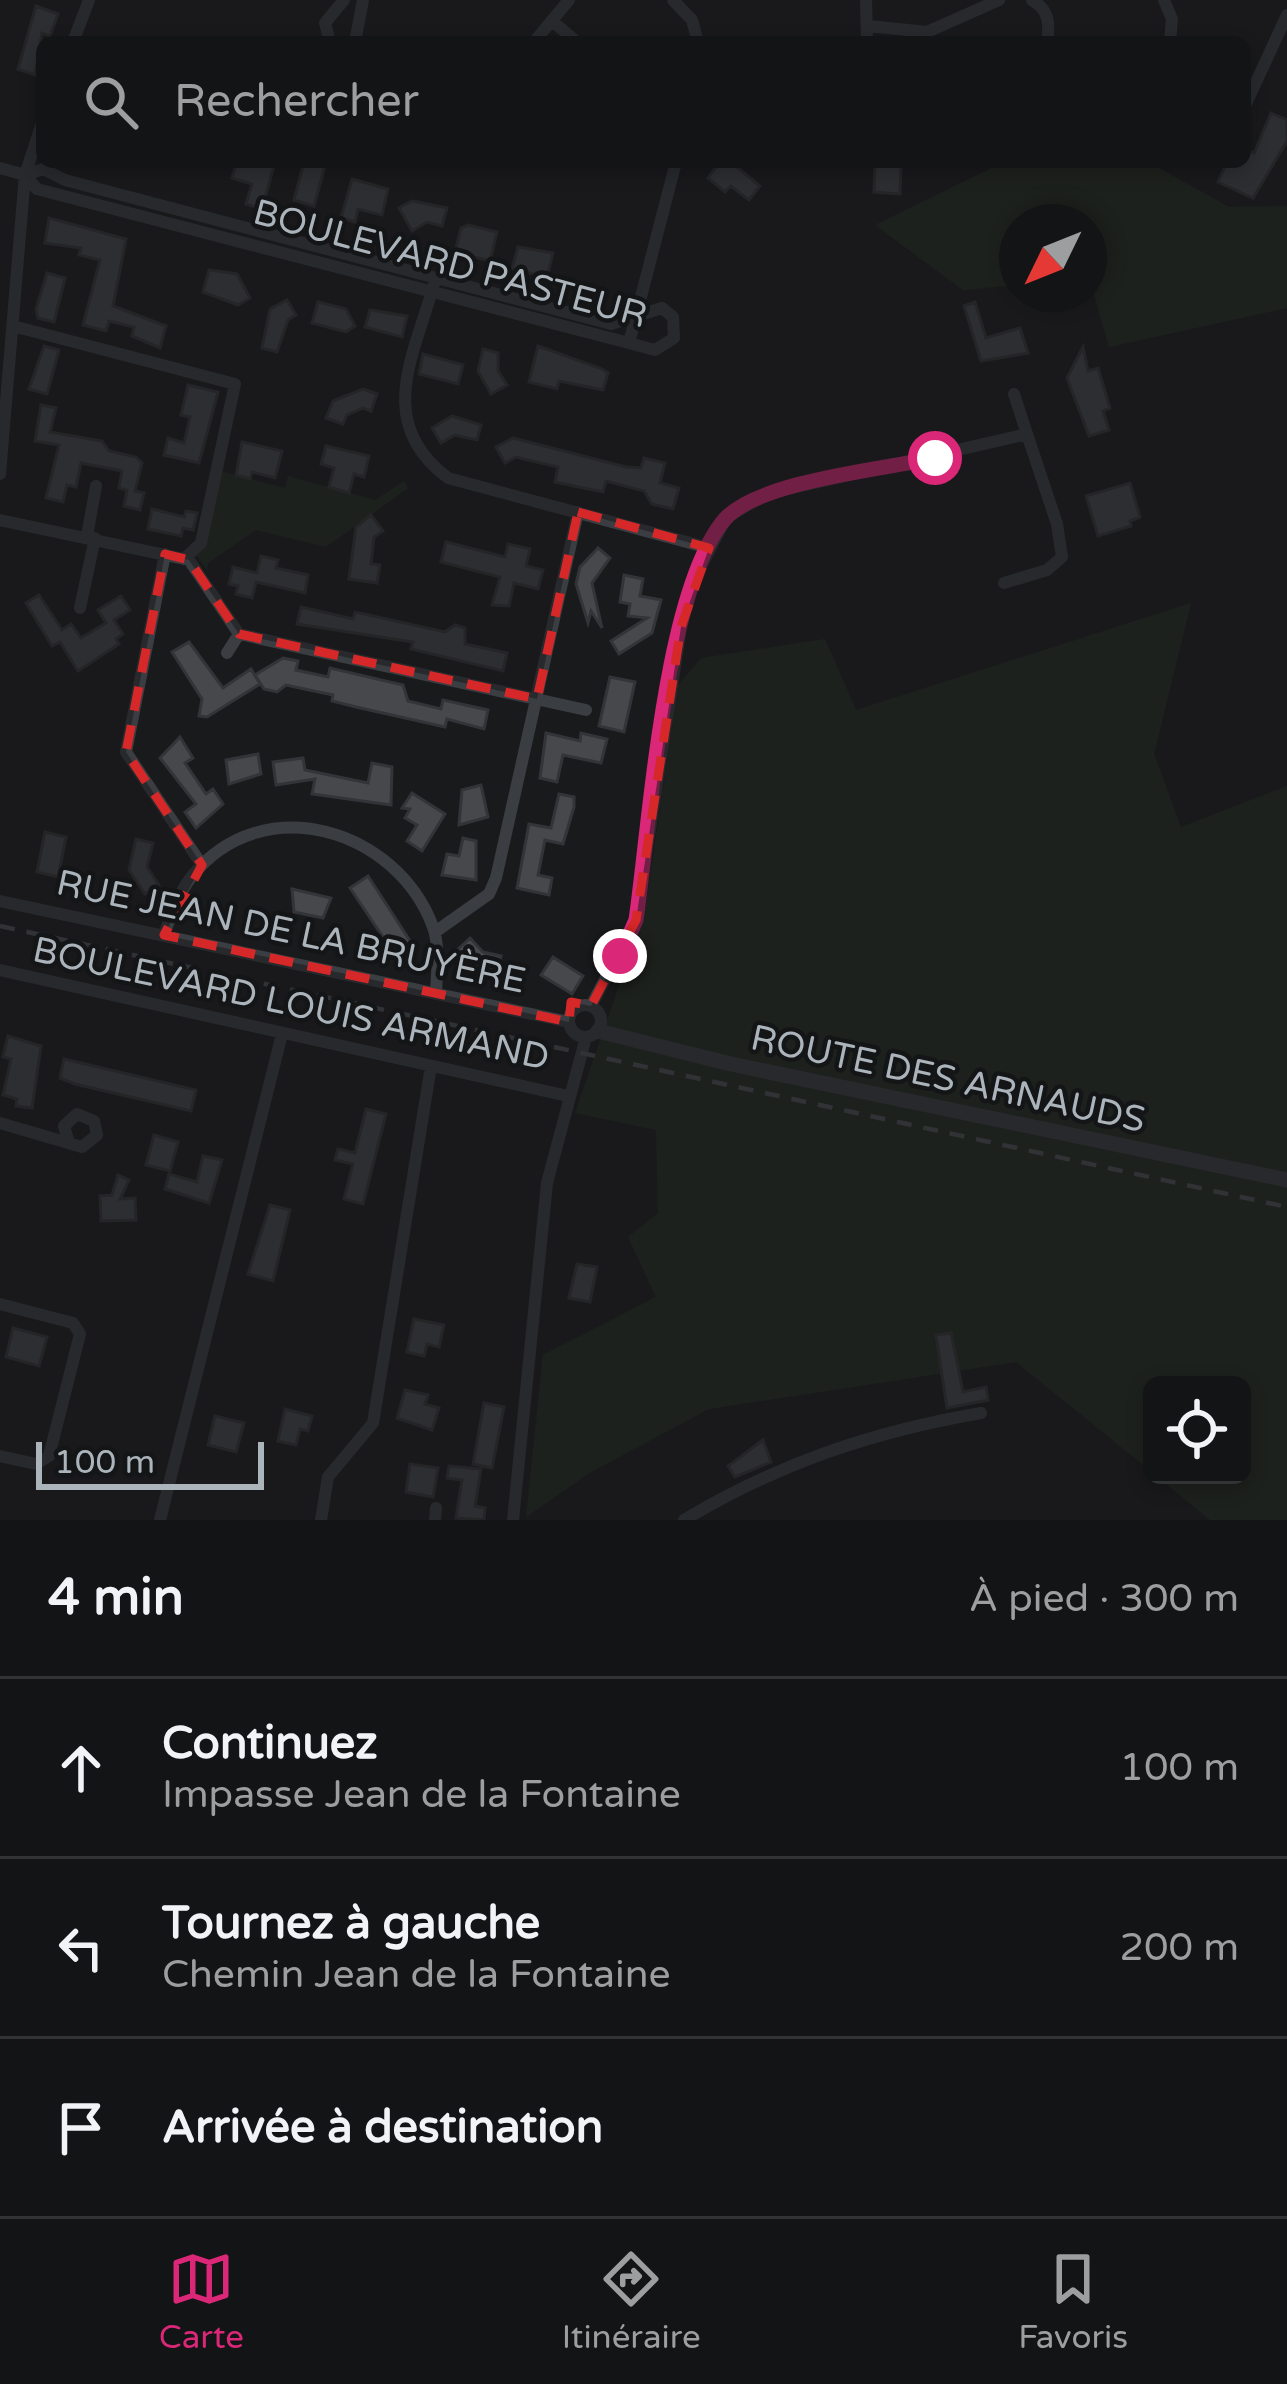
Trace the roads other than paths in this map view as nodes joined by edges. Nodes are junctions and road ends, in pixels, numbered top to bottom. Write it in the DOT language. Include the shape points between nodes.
graph roads {
  1 [pos="89,0"];
  2 [pos="344,0"];
  3 [pos="363,0"];
  4 [pos="568,0"];
  5 [pos="673,0"];
  6 [pos="866,0"];
  7 [pos="999,0"];
  8 [pos="1164,0"];
  9 [pos="1042,2"];
  10 [pos="1287,15"];
  11 [pos="551,21"];
  12 [pos="868,26"];
  13 [pos="75,36"];
  14 [pos="328,36"];
  15 [pos="356,36"];
  16 [pos="539,36"];
  17 [pos="570,36"];
  18 [pos="696,36"];
  19 [pos="867,36"];
  20 [pos="1048,36"];
  21 [pos="1171,36"];
  22 [pos="1251,93"];
  23 [pos="36,141"];
  24 [pos="0,168"];
  25 [pos="674,168"];
  26 [pos="25,175"];
  27 [pos="434,284"];
  28 [pos="7,301"];
  29 [pos="635,320"];
  30 [pos="13,326"];
  31 [pos="629,343"];
  32 [pos="1013,394"];
  33 [pos="1027,434"];
  34 [pos="0,474"];
  35 [pos="96,486"];
  36 [pos="578,512"];
  37 [pos="0,520"];
  38 [pos="91,537"];
  39 [pos="709,548"];
  40 [pos="165,554"];
  41 [pos="184,559"];
  42 [pos="1004,583"];
  43 [pos="80,608"];
  44 [pos="238,634"];
  45 [pos="227,653"];
  46 [pos="537,700"];
  47 [pos="586,710"];
  48 [pos="202,865"];
  49 [pos="0,901"];
  50 [pos="435,932"];
  51 [pos="164,935"];
  52 [pos="0,970"];
  53 [pos="436,992"];
  54 [pos="591,1006"];
  55 [pos="568,1022"];
  56 [pos="282,1034"];
  57 [pos="592,1034"];
  58 [pos="431,1066"];
  59 [pos="568,1096"];
  60 [pos="0,1123"];
  61 [pos="69,1143"];
  62 [pos="1287,1180"];
  63 [pos="0,1304"];
  64 [pos="981,1413"];
  65 [pos="0,1456"];
  66 [pos="160,1520"];
  67 [pos="321,1520"];
  68 [pos="513,1520"];
  69 [pos="684,1520"];
  1 -- 13 [label="street"];
  2 -- 14 [label="street" via="325,23"];
  3 -- 15 [label="street"];
  4 -- 11 [label="street"];
  5 -- 18 [label="street"];
  6 -- 12 [label="street"];
  7 -- 12 [label="street" via="927,32"];
  8 -- 21 [label="street"];
  9 -- 20 [label="street"];
  10 -- 22 [label="street"];
  11 -- 16 [label="street"];
  11 -- 17 [label="street"];
  12 -- 19 [label="street"];
  23 -- 26 [label="street"];
  24 -- 26 [label="street, BOULEVARD PASTEUR"];
  25 -- 29 [label="street"];
  26 -- 27 [label="street, BOULEVARD PASTEUR" via="44,191"];
  26 -- 28 [label="street"];
  27 -- 29 [label="street, BOULEVARD PASTEUR" via="611,324"];
  27 -- 31 [label="street, BOULEVARD PASTEUR"];
  27 -- 36 [label="street" via="404,388 414,445 448,478"];
  28 -- 30 [label="street"];
  29 -- 31 [label="street"];
  29 -- 31 [label="street, BOULEVARD PASTEUR" via="668,311 674,338 655,350"];
  30 -- 34 [label="street"];
  30 -- 41 [label="street" via="235,384 201,543"];
  32 -- 33 [label="street"];
  33 -- 39 [label="street" via="766,494 726,518"];
  33 -- 42 [label="street" via="1062,557"];
  35 -- 38 [label="street"];
  36 -- 39 [label="street"];
  36 -- 46 [label="street"];
  37 -- 38 [label="street"];
  38 -- 40 [label="street"];
  38 -- 43 [label="street"];
  39 -- 54 [label="street" via="682,627 636,920"];
  40 -- 41 [label="street"];
  40 -- 48 [label="street" via="126,752"];
  41 -- 44 [label="street"];
  44 -- 45 [label="street"];
  44 -- 46 [label="street"];
  46 -- 47 [label="street"];
  46 -- 50 [label="street" via="494,887"];
  48 -- 50 [label="street" via="262,833 325,829 359,840 401,872"];
  48 -- 51 [label="street"];
  49 -- 51 [label="street, RUE JEAN DE LA BRUYÈRE"];
  50 -- 53 [label="street"];
  51 -- 53 [label="street, RUE JEAN DE LA BRUYÈRE"];
  52 -- 56 [label="street, BOULEVARD LOUIS ARMAND"];
  53 -- 55 [label="street, RUE JEAN DE LA BRUYÈRE"];
  54 -- 55 [label="street" via="575,1008"];
  54 -- 57 [label="street" via="600,1015"];
  55 -- 57 [label="street" via="573,1032"];
  56 -- 58 [label="street, BOULEVARD LOUIS ARMAND"];
  56 -- 66 [label="street"];
  57 -- 59 [label="street"];
  57 -- 62 [label="street, ROUTE DES ARNAUDS"];
  58 -- 59 [label="street, BOULEVARD LOUIS ARMAND"];
  58 -- 67 [label="street" via="373,1423 328,1477"];
  59 -- 68 [label="street" via="548,1183"];
  60 -- 61 [label="street"];
  63 -- 65 [label="street" via="73,1323 80,1334 49,1456 36,1464"];
  64 -- 69 [label="street" via="883,1430 748,1483"];
}
